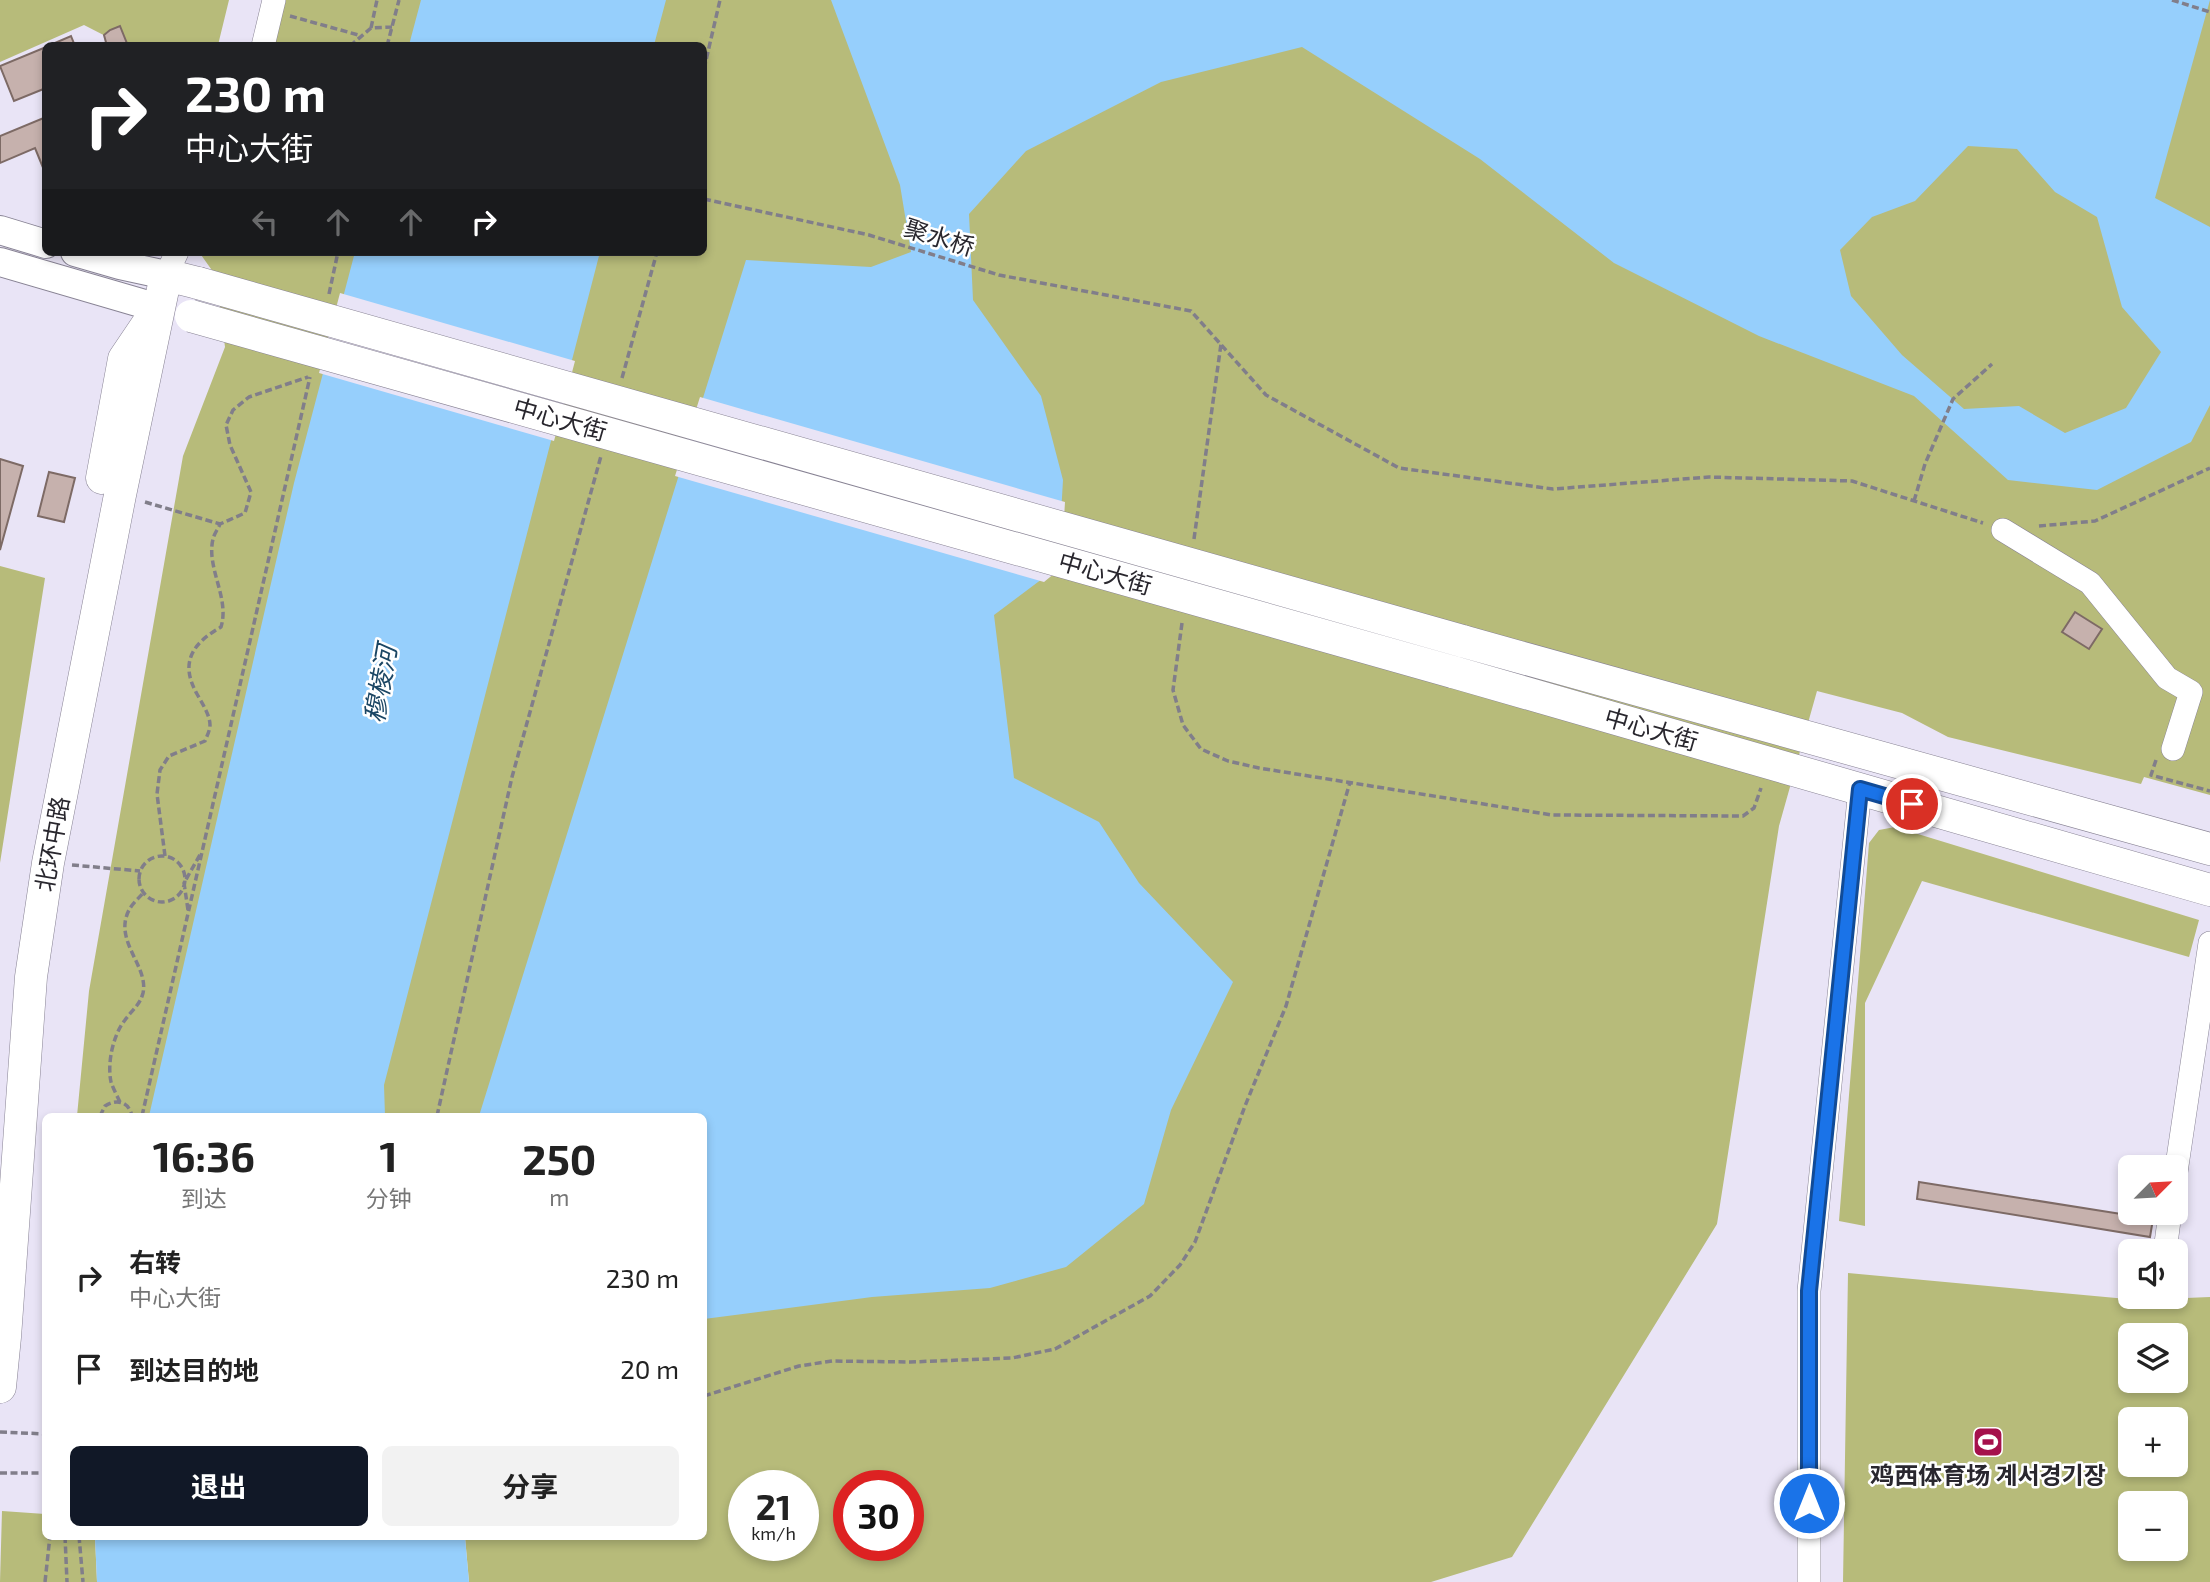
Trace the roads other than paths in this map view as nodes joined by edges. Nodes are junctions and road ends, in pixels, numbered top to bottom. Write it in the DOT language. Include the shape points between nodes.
graph roads {
  1 [pos="272,5"];
  2 [pos="264,42"];
  3 [pos="0,230"];
  4 [pos="42,243"];
  5 [pos="89,256"];
  6 [pos="0,262"];
  7 [pos="172,264"];
  8 [pos="159,308"];
  9 [pos="2003,530"];
  10 [pos="2173,749"];
  11 [pos="1860,789"];
  12 [pos="2210,848"];
  13 [pos="2210,890"];
  14 [pos="2210,943"];
  15 [pos="0,1132"];
  16 [pos="2179,1155"];
  17 [pos="0,1387"];
  18 [pos="1809,1582"];
  1 -- 2 [label="street"];
  3 -- 4 [label="main road"];
  5 -- 7 [label="main road, 中心大街" via="120,265"];
  6 -- 8 [label="main road, 中心大街"];
  7 -- 8 [label="highway, 北环中路"];
  7 -- 12 [label="highway, 中心大街, bridge" via="198,283"];
  8 -- 11 [label="highway, 中心大街, bridge"];
  8 -- 15 [label="highway, 北环中路" via="124,359 27,875 10,993"];
  8 -- 17 [label="highway, 北环中路" via="48,863 31,977"];
  9 -- 10 [label="street" via="2090,583 2167,678 2191,692"];
  11 -- 13 [label="highway, 中心大街"];
  11 -- 18 [label="street" via="1809,1291"];
  14 -- 16 [label="street"];
}
